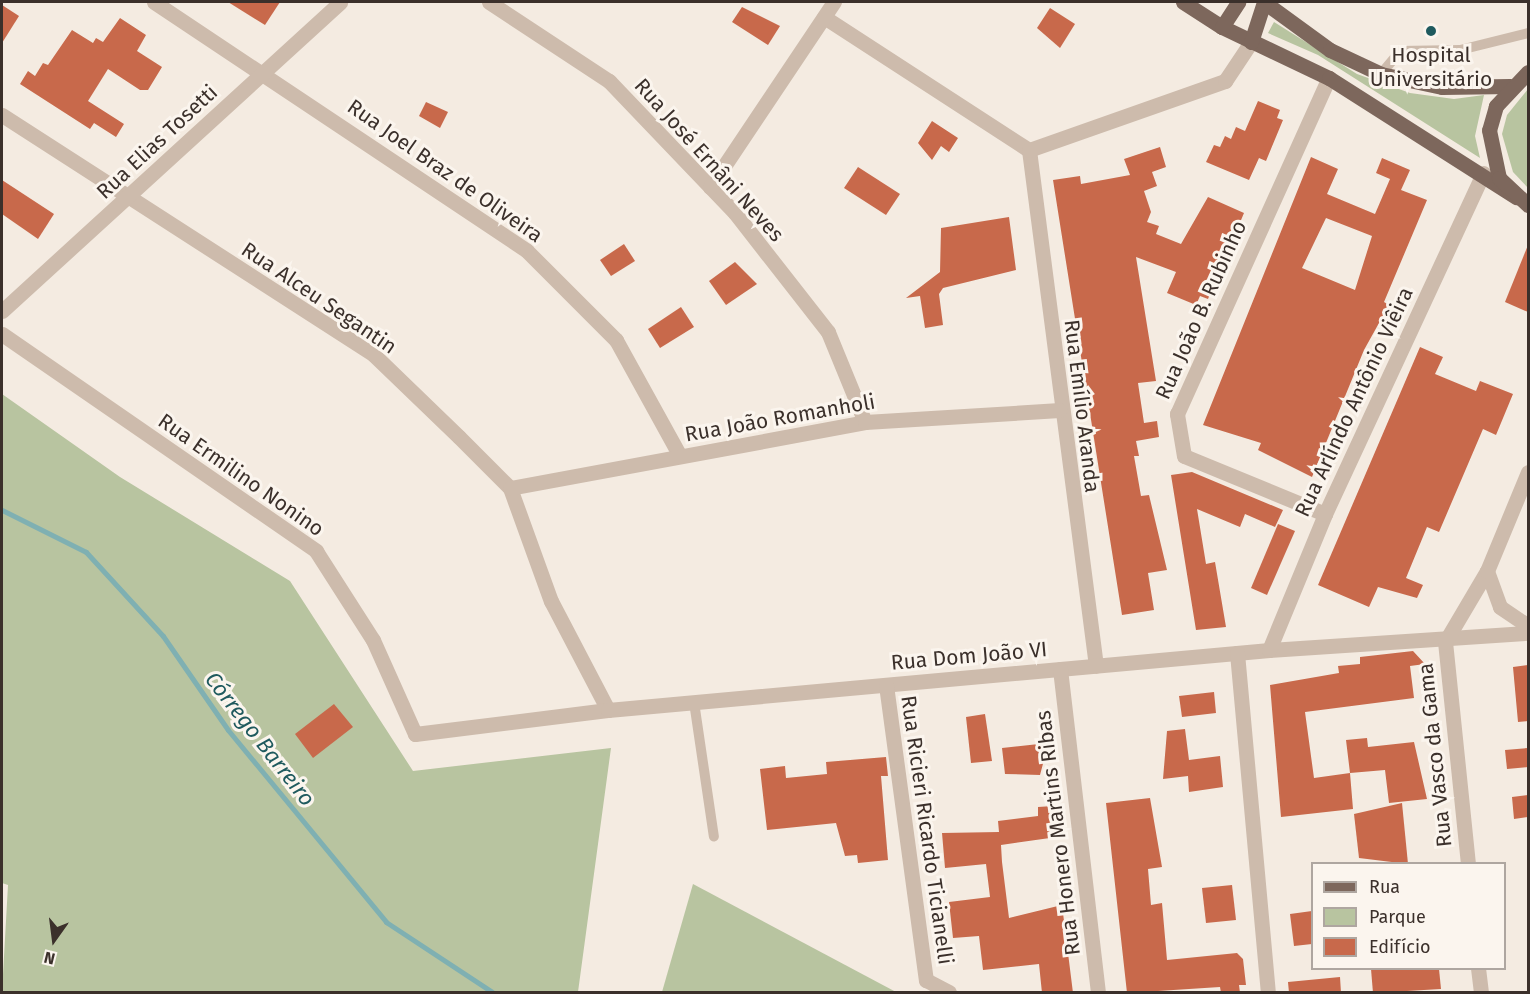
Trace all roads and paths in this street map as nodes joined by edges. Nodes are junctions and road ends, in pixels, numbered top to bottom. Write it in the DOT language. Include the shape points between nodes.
graph roads {
  1 [pos="154,2"];
  2 [pos="340,2"];
  3 [pos="489,2"];
  4 [pos="834,2"];
  5 [pos="1183,2"];
  6 [pos="1238,2"];
  7 [pos="1264,2"];
  8 [pos="824,17"];
  9 [pos="1222,27"];
  10 [pos="1528,33"];
  11 [pos="1251,42"];
  12 [pos="265,71"];
  13 [pos="1528,72"];
  14 [pos="1381,74"];
  15 [pos="1329,78"];
  16 [pos="1510,86"];
  17 [pos="2,115"];
  18 [pos="1029,150"];
  19 [pos="1483,173"];
  20 [pos="710,188"];
  21 [pos="129,197"];
  22 [pos="1522,201"];
  23 [pos="2,311"];
  24 [pos="2,334"];
  25 [pos="1060,410"];
  26 [pos="865,422"];
  27 [pos="680,456"];
  28 [pos="1528,472"];
  29 [pos="510,488"];
  30 [pos="1523,497"];
  31 [pos="1325,514"];
  32 [pos="1487,571"];
  33 [pos="1528,626"];
  34 [pos="1528,633"];
  35 [pos="1445,642"];
  36 [pos="1269,650"];
  37 [pos="1237,653"];
  38 [pos="1096,666"];
  39 [pos="1060,669"];
  40 [pos="886,685"];
  41 [pos="694,702"];
  42 [pos="608,710"];
  43 [pos="415,734"];
  44 [pos="714,837"];
  45 [pos="1467,862"];
  46 [pos="1478,970"];
  47 [pos="949,993"];
  48 [pos="1098,993"];
  49 [pos="1268,993"];
  50 [pos="1481,993"];
  1 -- 12 [label="street, Rua Joel Braz de Oliveira"];
  2 -- 12 [label="street, Rua Elias Tosetti"];
  3 -- 20 [label="street, Rua José Ernâni Neves" via="609,81"];
  4 -- 8 [label="street"];
  5 -- 9 [label="main road"];
  6 -- 9 [label="main road"];
  7 -- 11 [label="main road"];
  7 -- 14 [label="main road" via="1330,50"];
  8 -- 18 [label="street"];
  8 -- 20 [label="street"];
  9 -- 11 [label="main road"];
  10 -- 14 [label="lane" via="1460,50 1400,51"];
  11 -- 15 [label="main road"];
  11 -- 18 [label="street" via="1230,79"];
  12 -- 21 [label="street, Rua Elias Tosetti"];
  12 -- 27 [label="street, Rua Joel Braz de Oliveira" via="527,251 616,340"];
  13 -- 16 [label="main road"];
  14 -- 16 [label="main road" via="1442,87"];
  15 -- 19 [label="main road"];
  15 -- 31 [label="street, Rua João B. Rubinho" via="1177,414 1184,456"];
  16 -- 22 [label="main road" via="1496,106 1489,130 1499,178"];
  17 -- 21 [label="street, Rua Alceu Segantin"];
  18 -- 25 [label="street, Rua Emílio Aranda"];
  19 -- 22 [label="main road"];
  19 -- 31 [label="street, Rua Arlíndo Antônio Viêira"];
  20 -- 26 [label="street, Rua José Ernâni Neves" via="828,332"];
  21 -- 23 [label="street, Rua Elias Tosetti"];
  21 -- 29 [label="street, Rua Alceu Segantin" via="374,355"];
  24 -- 43 [label="street, Rua Ermilino Nonino" via="316,551 373,640"];
  25 -- 26 [label="street, Rua João Romanholi"];
  25 -- 38 [label="street, Rua Emílio Aranda"];
  26 -- 27 [label="street, Rua João Romanholi"];
  27 -- 29 [label="street, Rua João Romanholi"];
  28 -- 30 [label="street"];
  29 -- 42 [label="street, Rua Alceu Segantin" via="551,601"];
  30 -- 32 [label="street"];
  31 -- 36 [label="street, Rua Arlíndo Antônio Viêira"];
  32 -- 33 [label="street" via="1500,607"];
  32 -- 35 [label="street"];
  34 -- 35 [label="street, Rua Dom João VI"];
  35 -- 36 [label="street, Rua Dom João VI"];
  35 -- 45 [label="street, Rua Vasco da Gama"];
  36 -- 37 [label="street, Rua Dom João VI"];
  37 -- 38 [label="street, Rua Dom João VI"];
  37 -- 49 [label="street"];
  38 -- 39 [label="street, Rua Dom João VI"];
  39 -- 40 [label="street, Rua Dom João VI"];
  39 -- 48 [label="street, Rua Honero Martins Ribas"];
  40 -- 41 [label="street, Rua Dom João VI"];
  40 -- 47 [label="street, Rua Ricieri Ricardo Ticianelli" via="926,980"];
  41 -- 42 [label="street, Rua Dom João VI"];
  41 -- 44 [label="lane"];
  42 -- 43 [label="street, Rua Dom João VI"];
  46 -- 50 [label="street"];
}
